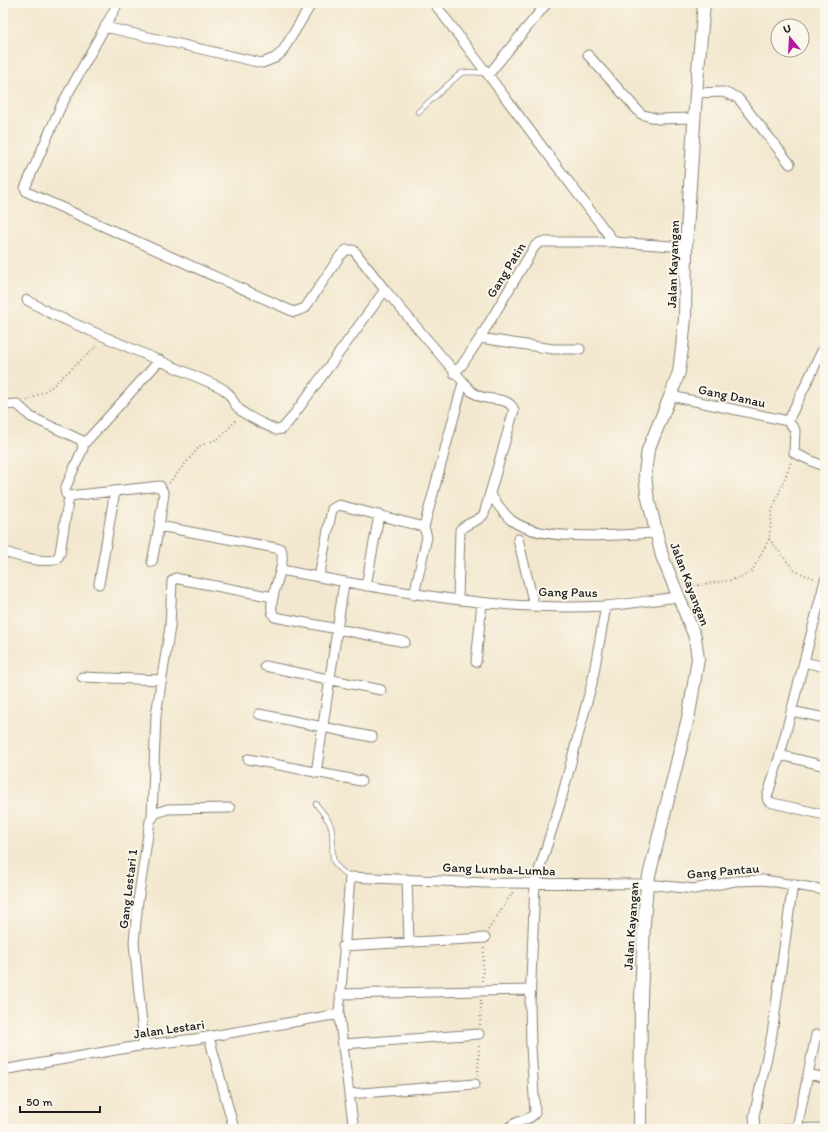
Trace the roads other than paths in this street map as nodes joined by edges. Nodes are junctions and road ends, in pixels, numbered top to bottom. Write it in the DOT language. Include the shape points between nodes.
graph roads {
  1 [pos="118,3"];
  2 [pos="312,3"];
  3 [pos="434,3"];
  4 [pos="547,3"];
  5 [pos="704,3"];
  6 [pos="105,27"];
  7 [pos="588,55"];
  8 [pos="489,74"];
  9 [pos="696,93"];
  10 [pos="418,112"];
  11 [pos="694,118"];
  12 [pos="790,164"];
  13 [pos="614,242"];
  14 [pos="686,247"];
  15 [pos="386,290"];
  16 [pos="27,300"];
  17 [pos="480,338"];
  18 [pos="825,346"];
  19 [pos="580,349"];
  20 [pos="160,360"];
  21 [pos="454,373"];
  22 [pos="463,383"];
  23 [pos="670,396"];
  24 [pos="3,405"];
  25 [pos="788,422"];
  26 [pos="84,445"];
  27 [pos="825,468"];
  28 [pos="115,491"];
  29 [pos="490,494"];
  30 [pos="70,496"];
  31 [pos="379,515"];
  32 [pos="159,526"];
  33 [pos="424,527"];
  34 [pos="656,532"];
  35 [pos="518,539"];
  36 [pos="3,551"];
  37 [pos="152,562"];
  38 [pos="281,570"];
  39 [pos="320,577"];
  40 [pos="825,580"];
  41 [pos="344,583"];
  42 [pos="99,584"];
  43 [pos="366,586"];
  44 [pos="676,593"];
  45 [pos="414,595"];
  46 [pos="273,597"];
  47 [pos="458,599"];
  48 [pos="482,603"];
  49 [pos="534,605"];
  50 [pos="606,606"];
  51 [pos="821,615"];
  52 [pos="337,630"];
  53 [pos="405,642"];
  54 [pos="476,662"];
  55 [pos="804,662"];
  56 [pos="265,666"];
  57 [pos="825,667"];
  58 [pos="82,677"];
  59 [pos="330,678"];
  60 [pos="162,680"];
  61 [pos="381,690"];
  62 [pos="791,711"];
  63 [pos="259,714"];
  64 [pos="825,718"];
  65 [pos="322,727"];
  66 [pos="372,737"];
  67 [pos="780,755"];
  68 [pos="248,758"];
  69 [pos="825,766"];
  70 [pos="316,772"];
  71 [pos="361,781"];
  72 [pos="316,804"];
  73 [pos="230,808"];
  74 [pos="825,815"];
  75 [pos="152,817"];
  76 [pos="350,876"];
  77 [pos="407,879"];
  78 [pos="535,883"];
  79 [pos="648,884"];
  80 [pos="794,884"];
  81 [pos="825,890"];
  82 [pos="485,938"];
  83 [pos="409,942"];
  84 [pos="344,946"];
  85 [pos="531,990"];
  86 [pos="340,994"];
  87 [pos="339,1014"];
  88 [pos="480,1034"];
  89 [pos="825,1035"];
  90 [pos="209,1037"];
  91 [pos="343,1044"];
  92 [pos="144,1045"];
  93 [pos="3,1070"];
  94 [pos="809,1074"];
  95 [pos="825,1078"];
  96 [pos="475,1084"];
  97 [pos="349,1094"];
  98 [pos="797,1128"];
  99 [pos="825,1128"];
  100 [pos="234,1129"];
  101 [pos="354,1129"];
  102 [pos="508,1129"];
  103 [pos="640,1129"];
  104 [pos="755,1129"];
  105 [pos="784,1129"];
  1 -- 6 [label="street"];
  2 -- 6 [label="street" via="282,52 269,62 262,63"];
  3 -- 8 [label="street"];
  4 -- 8 [label="street"];
  5 -- 9 [label="street, Jalan Kayangan"];
  6 -- 15 [label="street" via="61,106 25,185 27,192 294,312 305,308 346,250 353,250 356,253"];
  7 -- 11 [label="street" via="641,114 658,119"];
  8 -- 10 [label="lane" via="461,73"];
  8 -- 13 [label="street"];
  9 -- 11 [label="street, Jalan Kayangan"];
  9 -- 12 [label="street" via="723,92 738,98"];
  11 -- 14 [label="street, Jalan Kayangan"];
  13 -- 14 [label="street, Gang Patin"];
  13 -- 17 [label="street, Gang Patin" via="550,241 535,246"];
  14 -- 23 [label="street, Jalan Kayangan" via="685,318 679,372"];
  15 -- 20 [label="street" via="282,429 276,430 243,412 228,391"];
  15 -- 21 [label="street"];
  16 -- 20 [label="street"];
  17 -- 19 [label="street" via="553,349"];
  17 -- 21 [label="street, Gang Patin"];
  18 -- 25 [label="street"];
  20 -- 26 [label="street"];
  21 -- 22 [label="street"];
  22 -- 29 [label="street" via="478,396 504,400 512,405 514,410"];
  22 -- 33 [label="street"];
  23 -- 25 [label="street, Gang Danau"];
  23 -- 34 [label="street, Jalan Kayangan" via="653,436 645,465 647,494"];
  24 -- 26 [label="street" via="17,404 32,417 81,440"];
  25 -- 27 [label="street" via="795,430 794,453"];
  26 -- 30 [label="street" via="65,489 66,494"];
  28 -- 30 [label="street"];
  28 -- 32 [label="street" via="160,486 164,490"];
  28 -- 42 [label="street"];
  29 -- 34 [label="street" via="510,519 529,528 563,535"];
  29 -- 47 [label="street" via="480,519 460,530"];
  30 -- 36 [label="street" via="57,559 45,561"];
  31 -- 33 [label="street"];
  31 -- 39 [label="street" via="339,505 333,507"];
  31 -- 43 [label="street"];
  32 -- 37 [label="street"];
  32 -- 38 [label="street" via="279,548 282,553"];
  33 -- 45 [label="street" via="426,537"];
  34 -- 44 [label="street, Jalan Kayangan"];
  35 -- 49 [label="street"];
  38 -- 39 [label="street, Gang Paus"];
  38 -- 46 [label="street"];
  39 -- 41 [label="street, Gang Paus"];
  40 -- 51 [label="street"];
  41 -- 43 [label="street, Gang Paus"];
  41 -- 52 [label="street"];
  43 -- 45 [label="street, Gang Paus"];
  44 -- 50 [label="street, Gang Paus"];
  44 -- 79 [label="street, Jalan Kayangan" via="696,642 697,675"];
  45 -- 47 [label="street, Gang Paus"];
  46 -- 52 [label="street" via="272,613 275,617"];
  46 -- 60 [label="street, Gang Lestari 1" via="174,579"];
  47 -- 48 [label="street, Gang Paus"];
  48 -- 49 [label="street, Gang Paus"];
  48 -- 54 [label="street"];
  49 -- 50 [label="street, Gang Paus"];
  50 -- 78 [label="street" via="592,683 560,804"];
  51 -- 55 [label="street"];
  52 -- 53 [label="street"];
  52 -- 59 [label="street"];
  55 -- 57 [label="street"];
  55 -- 62 [label="street"];
  56 -- 59 [label="street"];
  58 -- 60 [label="street"];
  59 -- 61 [label="street"];
  59 -- 65 [label="street"];
  60 -- 75 [label="street, Gang Lestari 1" via="156,715"];
  62 -- 64 [label="street"];
  62 -- 67 [label="street"];
  63 -- 65 [label="street"];
  65 -- 66 [label="street"];
  65 -- 70 [label="street"];
  67 -- 69 [label="street"];
  67 -- 74 [label="street" via="768,801"];
  68 -- 70 [label="street"];
  70 -- 71 [label="street"];
  72 -- 76 [label="lane" via="331,826 331,852 334,864"];
  73 -- 75 [label="street" via="168,809"];
  75 -- 92 [label="street, Gang Lestari 1" via="134,942"];
  76 -- 77 [label="street, Gang Lumba-Lumba"];
  76 -- 84 [label="street"];
  77 -- 78 [label="street, Gang Lumba-Lumba" via="486,884"];
  77 -- 83 [label="street"];
  78 -- 79 [label="street, Gang Lumba-Lumba"];
  78 -- 85 [label="street"];
  79 -- 80 [label="street, Gang Pantau" via="694,889 750,880"];
  79 -- 103 [label="street, Jalan Kayangan" via="641,999"];
  80 -- 81 [label="street, Gang Pantau"];
  80 -- 104 [label="street" via="772,1034 754,1116"];
  82 -- 83 [label="street"];
  83 -- 84 [label="street"];
  84 -- 86 [label="street"];
  85 -- 86 [label="street"];
  85 -- 102 [label="street" via="535,1114 515,1122"];
  86 -- 87 [label="street"];
  87 -- 90 [label="street, Jalan Lestari"];
  87 -- 91 [label="street"];
  88 -- 91 [label="street"];
  89 -- 94 [label="street" via="816,1035"];
  90 -- 92 [label="street, Jalan Lestari"];
  90 -- 100 [label="street"];
  91 -- 97 [label="street"];
  92 -- 93 [label="street, Jalan Lestari"];
  94 -- 95 [label="street"];
  94 -- 98 [label="street"];
  96 -- 97 [label="street"];
  97 -- 101 [label="street"];
  98 -- 99 [label="street"];
  98 -- 105 [label="street"];
}
